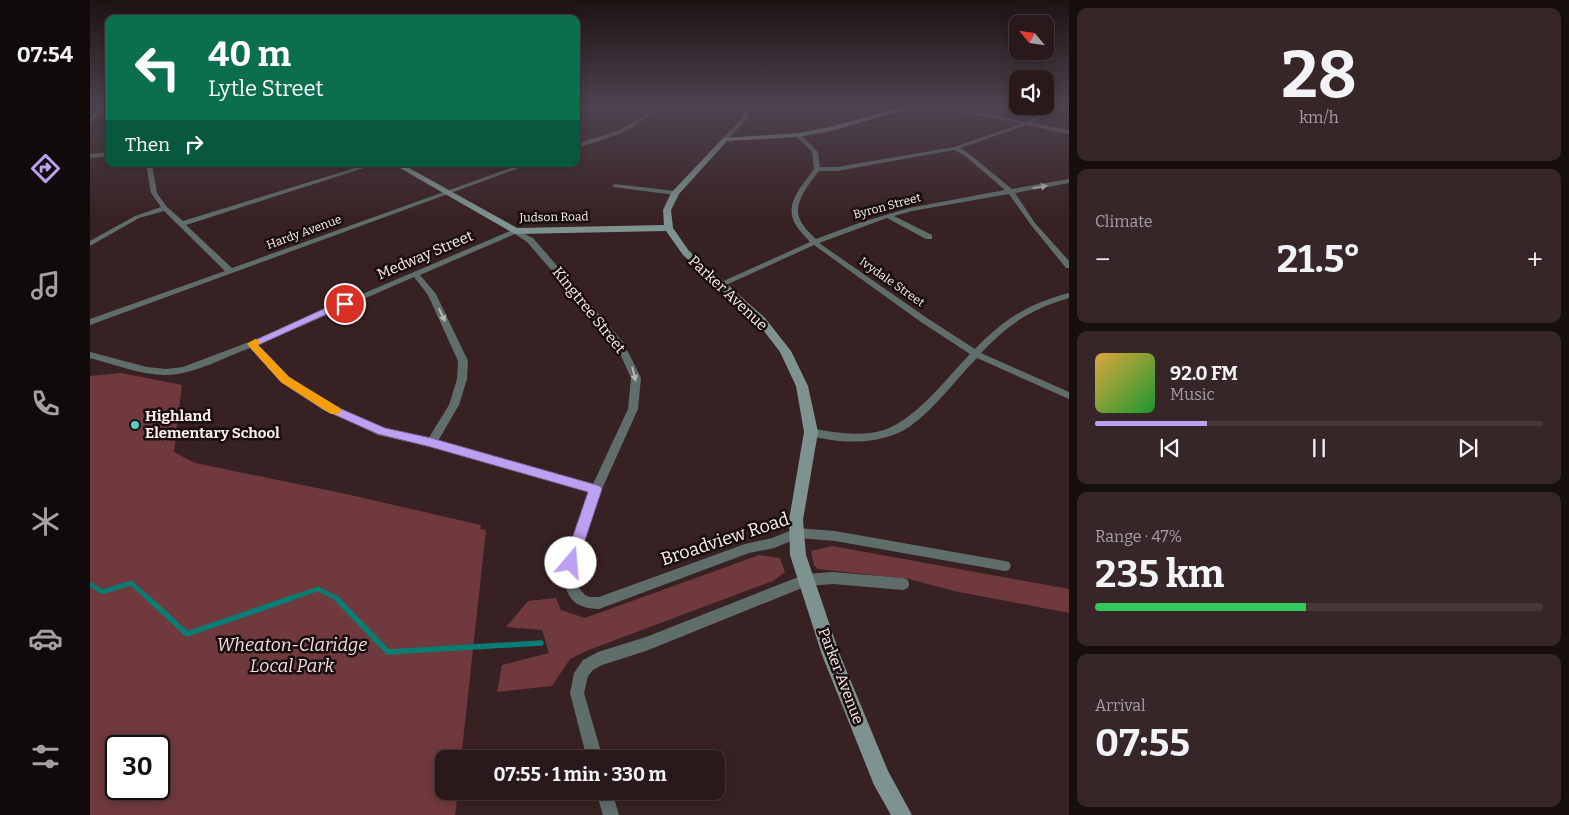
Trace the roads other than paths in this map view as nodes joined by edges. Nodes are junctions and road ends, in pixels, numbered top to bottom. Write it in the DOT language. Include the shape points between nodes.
graph roads {
  1 [pos="721,143"];
  2 [pos="806,143"];
  3 [pos="970,143"];
  4 [pos="955,148"];
  5 [pos="105,154"];
  6 [pos="90,156"];
  7 [pos="150,167"];
  8 [pos="363,167"];
  9 [pos="402,167"];
  10 [pos="519,167"];
  11 [pos="817,169"];
  12 [pos="1069,181"];
  13 [pos="615,186"];
  14 [pos="1011,192"];
  15 [pos="447,193"];
  16 [pos="675,193"];
  17 [pos="165,208"];
  18 [pos="888,216"];
  19 [pos="182,224"];
  20 [pos="669,228"];
  21 [pos="515,231"];
  22 [pos="929,237"];
  23 [pos="814,241"];
  24 [pos="90,244"];
  25 [pos="1069,266"];
  26 [pos="230,271"];
  27 [pos="416,275"];
  28 [pos="722,284"];
  29 [pos="1069,295"];
  30 [pos="90,322"];
  31 [pos="252,344"];
  32 [pos="976,354"];
  33 [pos="90,355"];
  34 [pos="1069,396"];
  35 [pos="811,432"];
  36 [pos="431,442"];
  37 [pos="596,489"];
  38 [pos="797,533"];
  39 [pos="1005,566"];
  40 [pos="806,580"];
  41 [pos="903,584"];
  42 [pos="580,599"];
  43 [pos="593,750"];
  44 [pos="607,800"];
  45 [pos="611,815"];
  46 [pos="902,815"];
  1 -- 16 [label="street"];
  2 -- 11 [label="street" via="815,152"];
  3 -- 4 [label="street"];
  4 -- 11 [label="street" via="881,162"];
  4 -- 14 [label="street"];
  5 -- 6 [label="street"];
  7 -- 17 [label="street" via="154,193"];
  8 -- 19 [label="street"];
  9 -- 15 [label="street, Judson Road"];
  10 -- 15 [label="street, Hardy Avenue"];
  11 -- 23 [label="street, Ivydale Street" via="797,198 795,216"];
  14 -- 12 [label="street, Byron Street, one-way"];
  13 -- 16 [label="street"];
  14 -- 18 [label="street, Byron Street"];
  14 -- 25 [label="street"];
  15 -- 21 [label="street, Judson Road"];
  15 -- 26 [label="street, Hardy Avenue"];
  16 -- 20 [label="street" via="667,210"];
  17 -- 19 [label="street"];
  17 -- 24 [label="street" via="137,217"];
  18 -- 22 [label="street"];
  18 -- 23 [label="street, Byron Street"];
  19 -- 26 [label="street"];
  20 -- 21 [label="street, Judson Road"];
  20 -- 28 [label="street, Parker Avenue" via="686,253"];
  21 -- 27 [label="street, Medway Street"];
  21 -- 37 [label="street, Kingtree Street, one-way" via="530,240 620,344 636,378 634,408"];
  23 -- 28 [label="street, Byron Street"];
  23 -- 32 [label="street, Ivydale Street"];
  26 -- 30 [label="street, Hardy Avenue"];
  27 -- 31 [label="street, Medway Street"];
  27 -- 36 [label="street, one-way" via="432,294 463,361 462,379 454,405"];
  28 -- 35 [label="street, Parker Avenue" via="761,320 785,351 802,386"];
  29 -- 32 [label="street" via="1024,312"];
  31 -- 33 [label="street, Medway Street" via="195,367 166,372"];
  31 -- 36 [label="street" via="285,380 328,408 382,432"];
  32 -- 34 [label="street, Ivydale Street"];
  32 -- 35 [label="street" via="917,415 898,428 859,438"];
  35 -- 38 [label="street, Parker Avenue" via="796,520"];
  36 -- 37 [label="street"];
  37 -- 42 [label="street, Kingtree Street" via="571,563 572,589"];
  38 -- 39 [label="street, Broadview Road" via="835,536"];
  38 -- 40 [label="street, Parker Avenue" via="798,555"];
  38 -- 42 [label="street, Broadview Road" via="599,603"];
  40 -- 41 [label="street" via="833,578"];
  40 -- 43 [label="street" via="588,665 580,673 577,693"];
  40 -- 46 [label="street, Parker Avenue" via="838,673 881,778"];
  44 -- 45 [label="street"];
}
